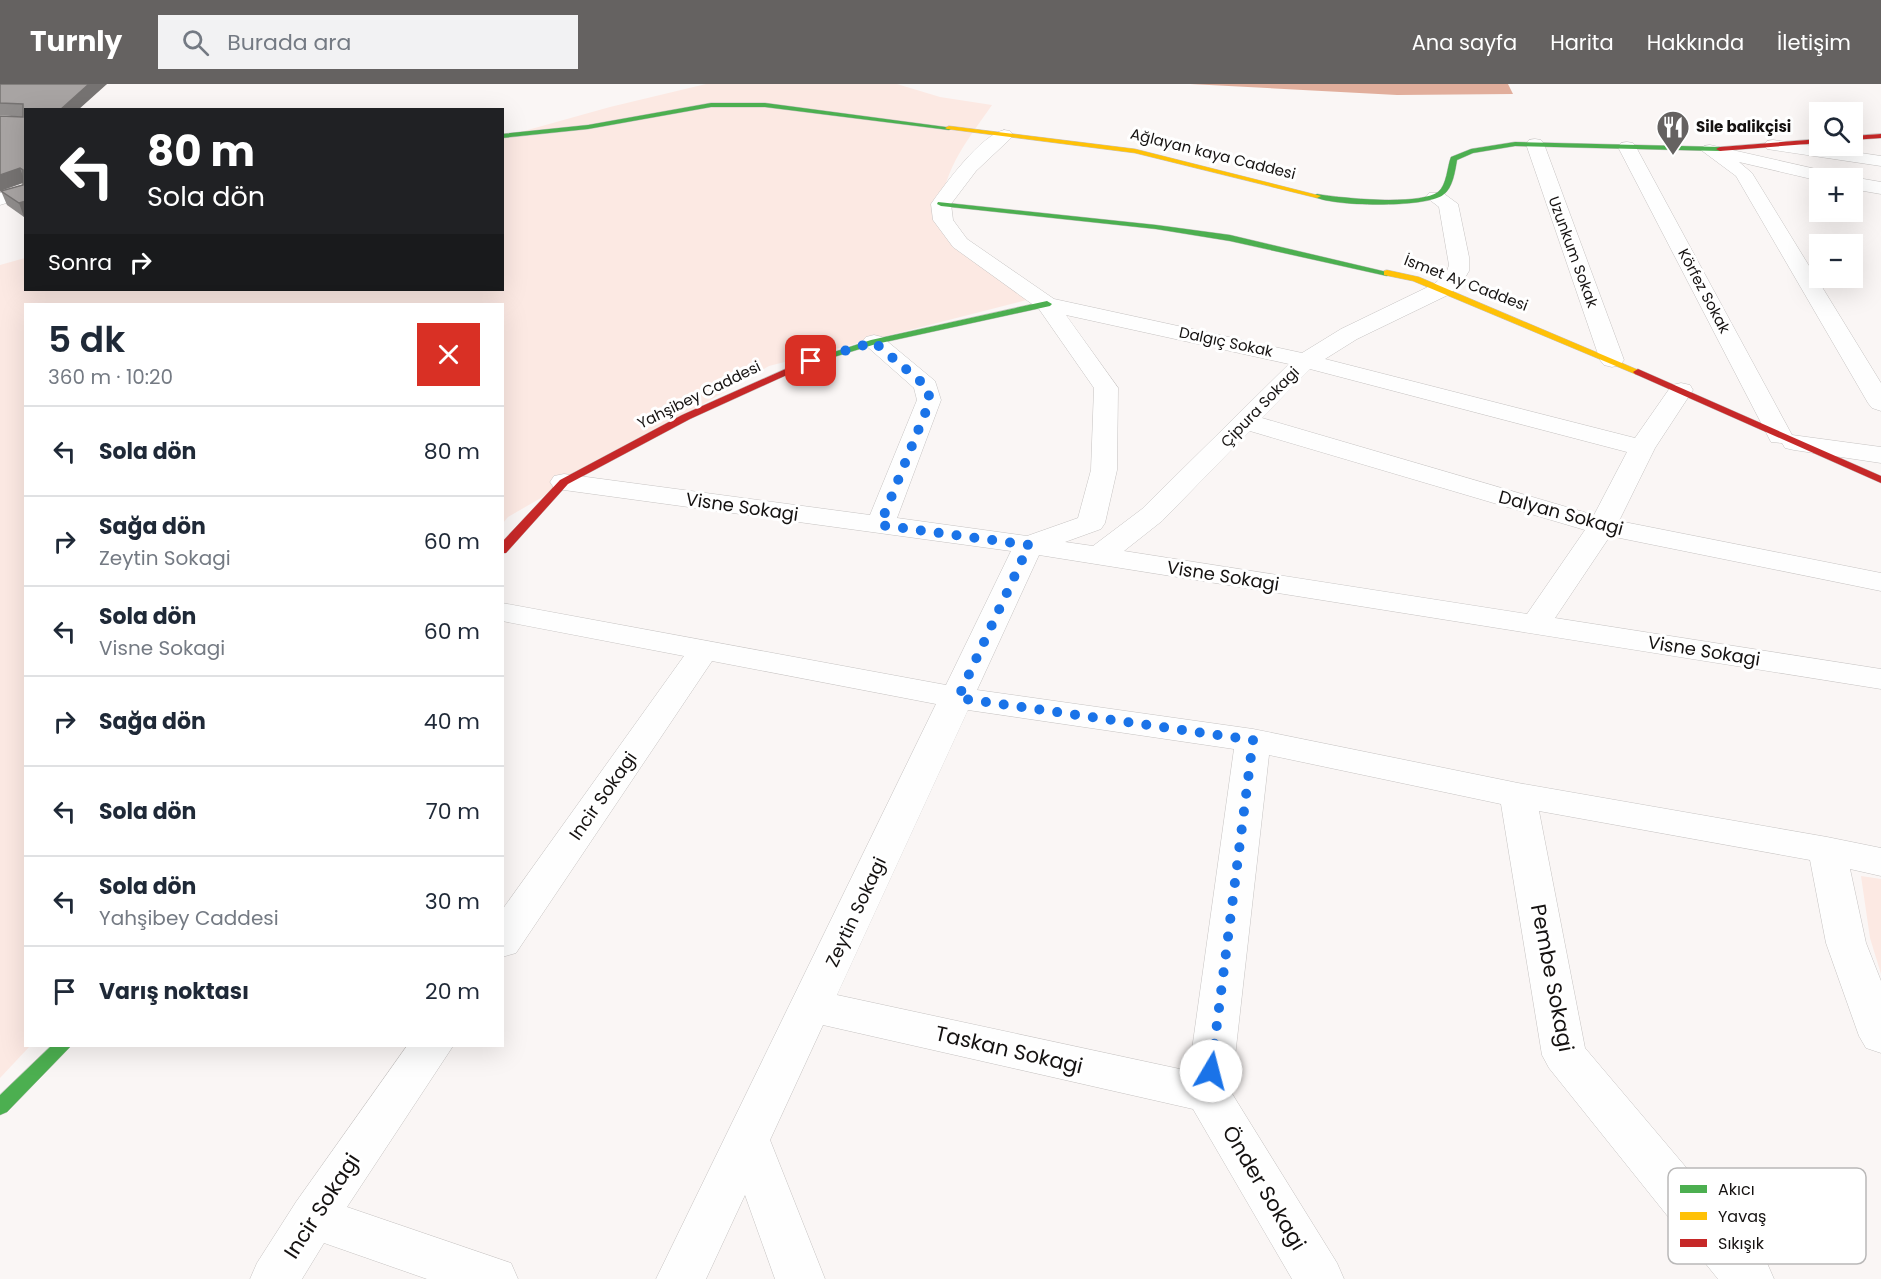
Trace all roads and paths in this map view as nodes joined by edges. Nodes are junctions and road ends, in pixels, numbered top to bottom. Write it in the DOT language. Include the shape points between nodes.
graph roads {
  1 [pos="1004,135"];
  2 [pos="504,136"];
  3 [pos="1881,136"];
  4 [pos="1863,137"];
  5 [pos="1809,142"];
  6 [pos="1534,144"];
  7 [pos="1768,145"];
  8 [pos="1628,147"];
  9 [pos="1710,150"];
  10 [pos="1881,161"];
  11 [pos="1809,173"];
  12 [pos="1863,185"];
  13 [pos="1881,188"];
  14 [pos="24,191"];
  15 [pos="1436,197"];
  16 [pos="0,199"];
  17 [pos="940,204"];
  18 [pos="1442,289"];
  19 [pos="1047,304"];
  20 [pos="874,342"];
  21 [pos="1612,360"];
  22 [pos="1305,361"];
  23 [pos="1681,390"];
  24 [pos="1881,403"];
  25 [pos="1247,422"];
  26 [pos="1787,439"];
  27 [pos="1642,448"];
  28 [pos="1881,455"];
  29 [pos="1881,480"];
  30 [pos="564,482"];
  31 [pos="880,525"];
  32 [pos="1602,526"];
  33 [pos="1029,545"];
  34 [pos="504,548"];
  35 [pos="1099,556"];
  36 [pos="1881,582"];
  37 [pos="504,612"];
  38 [pos="1535,624"];
  39 [pos="704,650"];
  40 [pos="1881,679"];
  41 [pos="958,698"];
  42 [pos="1253,740"];
  43 [pos="1518,795"];
  44 [pos="1827,850"];
  45 [pos="1881,862"];
  46 [pos="504,939"];
  47 [pos="811,1006"];
  48 [pos="1881,1036"];
  49 [pos="61,1047"];
  50 [pos="430,1047"];
  51 [pos="1208,1094"];
  52 [pos="0,1107"];
  53 [pos="748,1140"];
  54 [pos="1668,1181"];
  55 [pos="313,1217"];
  56 [pos="1737,1264"];
  57 [pos="275,1279"];
  58 [pos="493,1279"];
  59 [pos="681,1279"];
  60 [pos="800,1279"];
  61 [pos="1319,1279"];
  62 [pos="1749,1279"];
  1 -- 2 [label="street, Ağlayan kaya Caddesi" via="730,104"];
  1 -- 15 [label="street, Ağlayan kaya Caddesi" via="1154,155 1326,198 1384,202"];
  1 -- 17 [label="street" via="968,166"];
  3 -- 4 [label="street"];
  5 -- 7 [label="street"];
  6 -- 8 [label="street"];
  6 -- 15 [label="street" via="1497,146 1462,154 1454,159 1443,192"];
  6 -- 21 [label="street, Uzunkum Sokak"];
  7 -- 9 [label="street"];
  7 -- 10 [label="street"];
  8 -- 9 [label="street"];
  8 -- 26 [label="street, Körfez Sokak"];
  9 -- 11 [label="street"];
  9 -- 24 [label="street" via="1743,173"];
  12 -- 13 [label="street"];
  14 -- 16 [label="street"];
  15 -- 18 [label="street" via="1448,204 1459,260 1457,274"];
  17 -- 18 [label="street, İsmet Ay Caddesi" via="1230,238 1396,274"];
  17 -- 19 [label="street, Dalgıç Sokak" via="943,220 960,243"];
  18 -- 21 [label="street, İsmet Ay Caddesi"];
  18 -- 22 [label="street, Çipura Sokagi" via="1349,334"];
  19 -- 20 [label="street, Yahşibey Caddesi"];
  19 -- 22 [label="street, Dalgıç Sokak"];
  19 -- 33 [label="street" via="1106,388 1104,470 1091,523"];
  20 -- 30 [label="street, Yahşibey Caddesi" via="811,361 686,417"];
  20 -- 31 [label="street" via="926,386 929,400"];
  21 -- 23 [label="street, İsmet Ay Caddesi"];
  22 -- 25 [label="street, Çipura Sokagi"];
  22 -- 27 [label="street, Dalgıç Sokak"];
  23 -- 26 [label="street, İsmet Ay Caddesi"];
  23 -- 27 [label="street"];
  25 -- 32 [label="street, Dalyan Sokagi"];
  25 -- 35 [label="street, Çipura Sokagi" via="1152,515"];
  26 -- 28 [label="street"];
  26 -- 29 [label="street, İsmet Ay Caddesi"];
  27 -- 32 [label="street"];
  30 -- 31 [label="street, Visne Sokagi"];
  30 -- 34 [label="street, Yahşibey Caddesi"];
  31 -- 33 [label="street, Visne Sokagi"];
  32 -- 36 [label="street, Dalyan Sokagi"];
  32 -- 38 [label="street"];
  33 -- 35 [label="street, Visne Sokagi"];
  33 -- 41 [label="street, Zeytin Sokagi"];
  35 -- 38 [label="street, Visne Sokagi"];
  37 -- 39 [label="street"];
  38 -- 40 [label="street, Visne Sokagi"];
  39 -- 41 [label="street"];
  39 -- 46 [label="street, Incir Sokagi"];
  41 -- 42 [label="street"];
  41 -- 47 [label="street, Zeytin Sokagi"];
  42 -- 43 [label="street"];
  42 -- 51 [label="street"];
  43 -- 44 [label="street"];
  43 -- 54 [label="street, Pembe Sokagi" via="1564,1055"];
  44 -- 45 [label="street"];
  44 -- 48 [label="street" via="1846,943"];
  47 -- 51 [label="street, Taskan Sokagi"];
  47 -- 53 [label="street, Zeytin Sokagi"];
  49 -- 52 [label="street"];
  50 -- 55 [label="street, Incir Sokagi"];
  51 -- 61 [label="street, Önder Sokagi"];
  53 -- 59 [label="street, Zeytin Sokagi"];
  53 -- 60 [label="street"];
  55 -- 57 [label="street, Incir Sokagi"];
  55 -- 58 [label="street"];
  56 -- 62 [label="street, Pembe Sokagi"];
}
